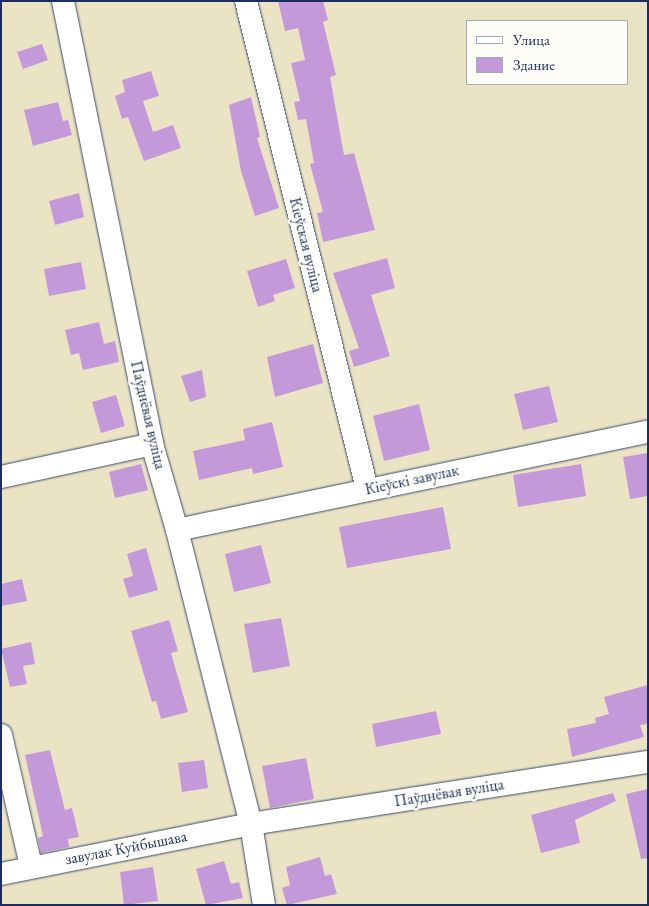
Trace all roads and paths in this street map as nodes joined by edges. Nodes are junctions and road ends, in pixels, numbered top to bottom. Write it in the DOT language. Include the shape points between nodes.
graph roads {
  1 [pos="63,1"];
  2 [pos="246,1"];
  3 [pos="648,432"];
  4 [pos="152,444"];
  5 [pos="1,477"];
  6 [pos="367,489"];
  7 [pos="178,530"];
  8 [pos="1,735"];
  9 [pos="648,762"];
  10 [pos="251,824"];
  11 [pos="31,866"];
  12 [pos="1,874"];
  13 [pos="264,905"];
  1 -- 4 [label="street, Паўднёвая вуліца"];
  2 -- 6 [label="street, Кіеўская вуліца"];
  3 -- 6 [label="street, Кіеўскі завулак"];
  4 -- 5 [label="street"];
  4 -- 7 [label="street, Паўднёвая вуліца"];
  6 -- 7 [label="street, Кіеўскі завулак"];
  7 -- 10 [label="street, Паўднёвая вуліца"];
  8 -- 11 [label="street"];
  9 -- 10 [label="street, Паўднёвая вуліца"];
  10 -- 11 [label="street, завулак Куйбышава"];
  10 -- 13 [label="street, Паўднёвая вуліца"];
  11 -- 12 [label="street, завулак Куйбышава"];
}
